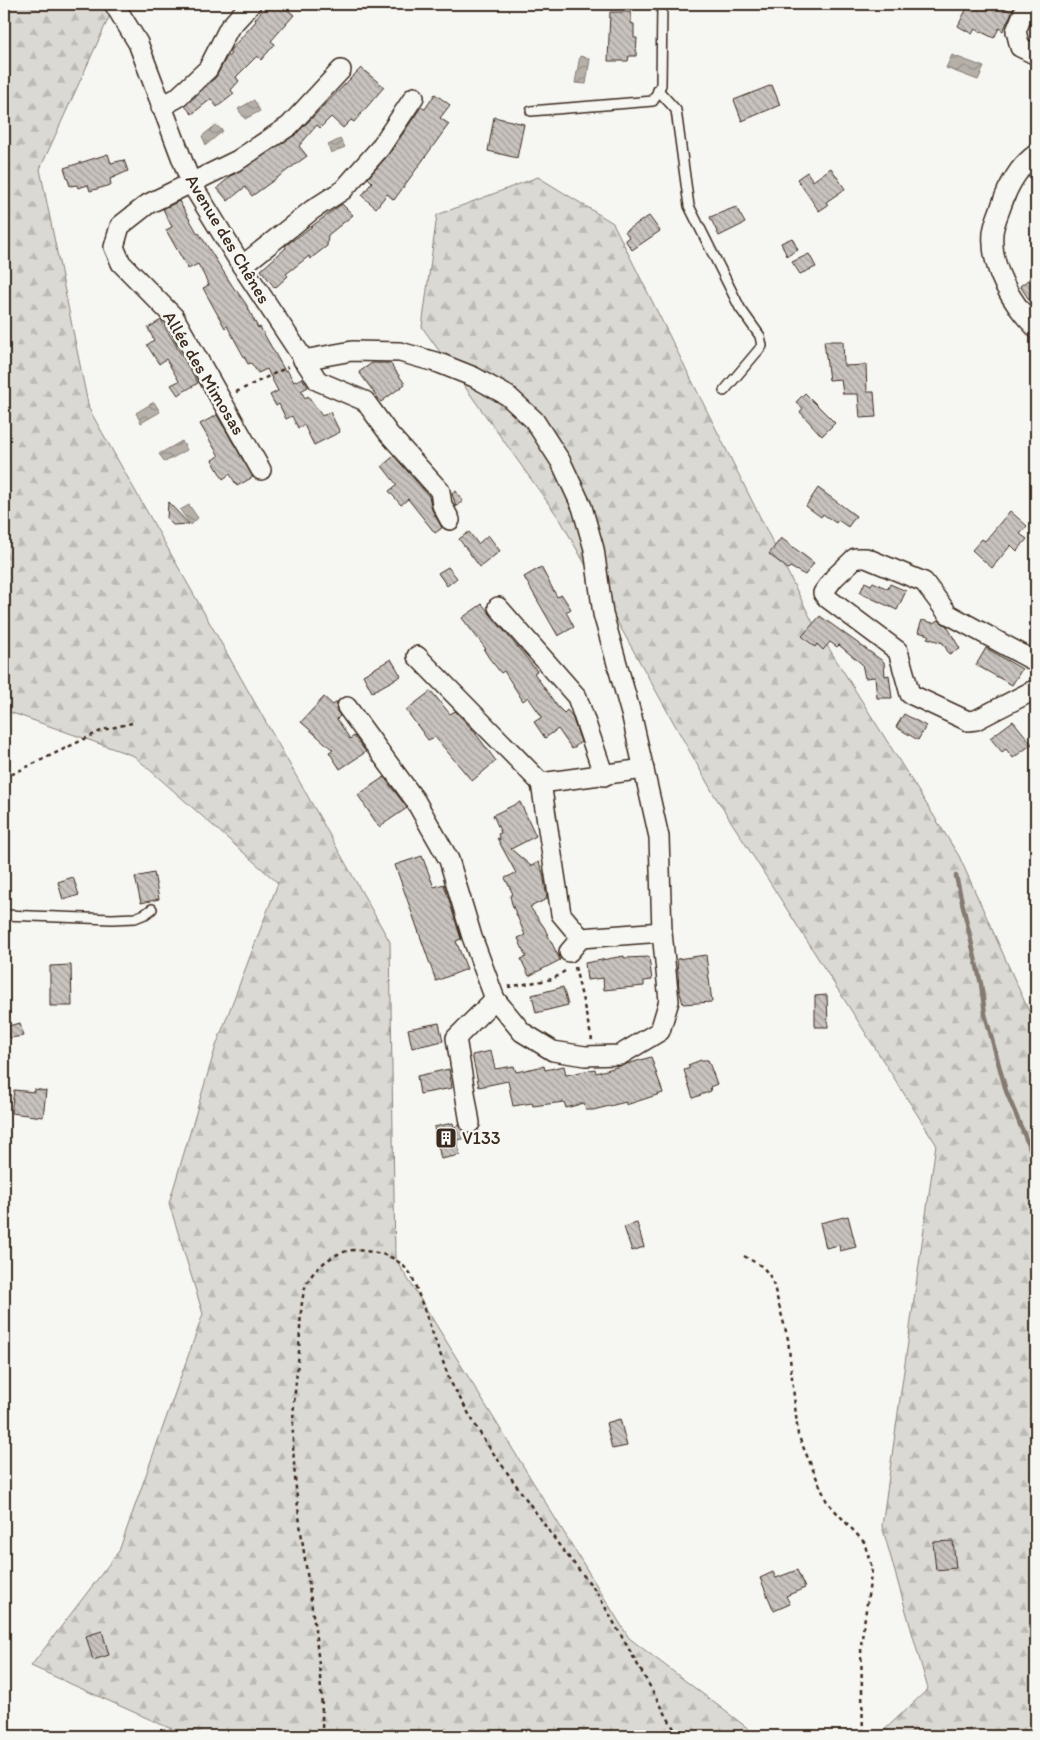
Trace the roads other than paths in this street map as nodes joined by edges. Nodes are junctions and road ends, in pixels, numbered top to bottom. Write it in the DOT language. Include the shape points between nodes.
graph roads {
  1 [pos="114,4"];
  2 [pos="251,4"];
  3 [pos="662,4"];
  4 [pos="1027,4"];
  5 [pos="1036,55"];
  6 [pos="341,70"];
  7 [pos="658,90"];
  8 [pos="414,97"];
  9 [pos="161,107"];
  10 [pos="531,111"];
  11 [pos="1036,154"];
  12 [pos="191,183"];
  13 [pos="242,266"];
  14 [pos="1036,328"];
  15 [pos="303,360"];
  16 [pos="724,391"];
  17 [pos="261,470"];
  18 [pos="450,520"];
  19 [pos="498,607"];
  20 [pos="417,656"];
  21 [pos="1036,662"];
  22 [pos="1036,689"];
  23 [pos="347,707"];
  24 [pos="644,769"];
  25 [pos="604,776"];
  26 [pos="541,783"];
  27 [pos="152,909"];
  28 [pos="4,915"];
  29 [pos="662,932"];
  30 [pos="495,999"];
  31 [pos="470,1123"];
  1 -- 9 [label="street, Avenue des Chênes" via="138,43"];
  2 -- 9 [label="street" via="229,28 208,69 177,98"];
  3 -- 7 [label="lane" via="661,85"];
  4 -- 5 [label="street" via="1016,31 1020,47"];
  6 -- 12 [label="street, Allée des Mimosas" via="289,126 238,160"];
  7 -- 10 [label="lane" via="653,101"];
  7 -- 16 [label="lane" via="676,110 689,206 740,308 760,336 762,346"];
  8 -- 13 [label="street" via="380,148 343,190 312,210"];
  9 -- 12 [label="street, Avenue des Chênes"];
  11 -- 14 [label="street" via="1007,188 993,232 998,270 1013,298"];
  12 -- 13 [label="street, Avenue des Chênes"];
  12 -- 17 [label="street, Allée des Mimosas" via="148,204 120,226 114,247 121,263 174,317"];
  13 -- 15 [label="street, Avenue des Chênes"];
  15 -- 18 [label="street, Avenue des Chênes" via="318,381 365,401 440,492"];
  15 -- 24 [label="street" via="352,352 400,352 474,377 508,396 534,420 561,462 582,507 594,549 603,614"];
  19 -- 25 [label="street" via="577,697"];
  20 -- 26 [label="street"];
  21 -- 22 [label="street" via="948,614 924,582 866,558 855,558 823,593 898,651 910,694 968,721 976,720"];
  23 -- 30 [label="street" via="415,800 449,860"];
  24 -- 25 [label="street"];
  24 -- 29 [label="street" via="659,837"];
  25 -- 26 [label="street"];
  26 -- 29 [label="street" via="561,914 575,945"];
  27 -- 28 [label="lane" via="135,918 112,920"];
  29 -- 30 [label="street" via="669,1001 660,1031 620,1055 595,1056 553,1050 522,1032"];
  30 -- 31 [label="street" via="456,1038"];
}
